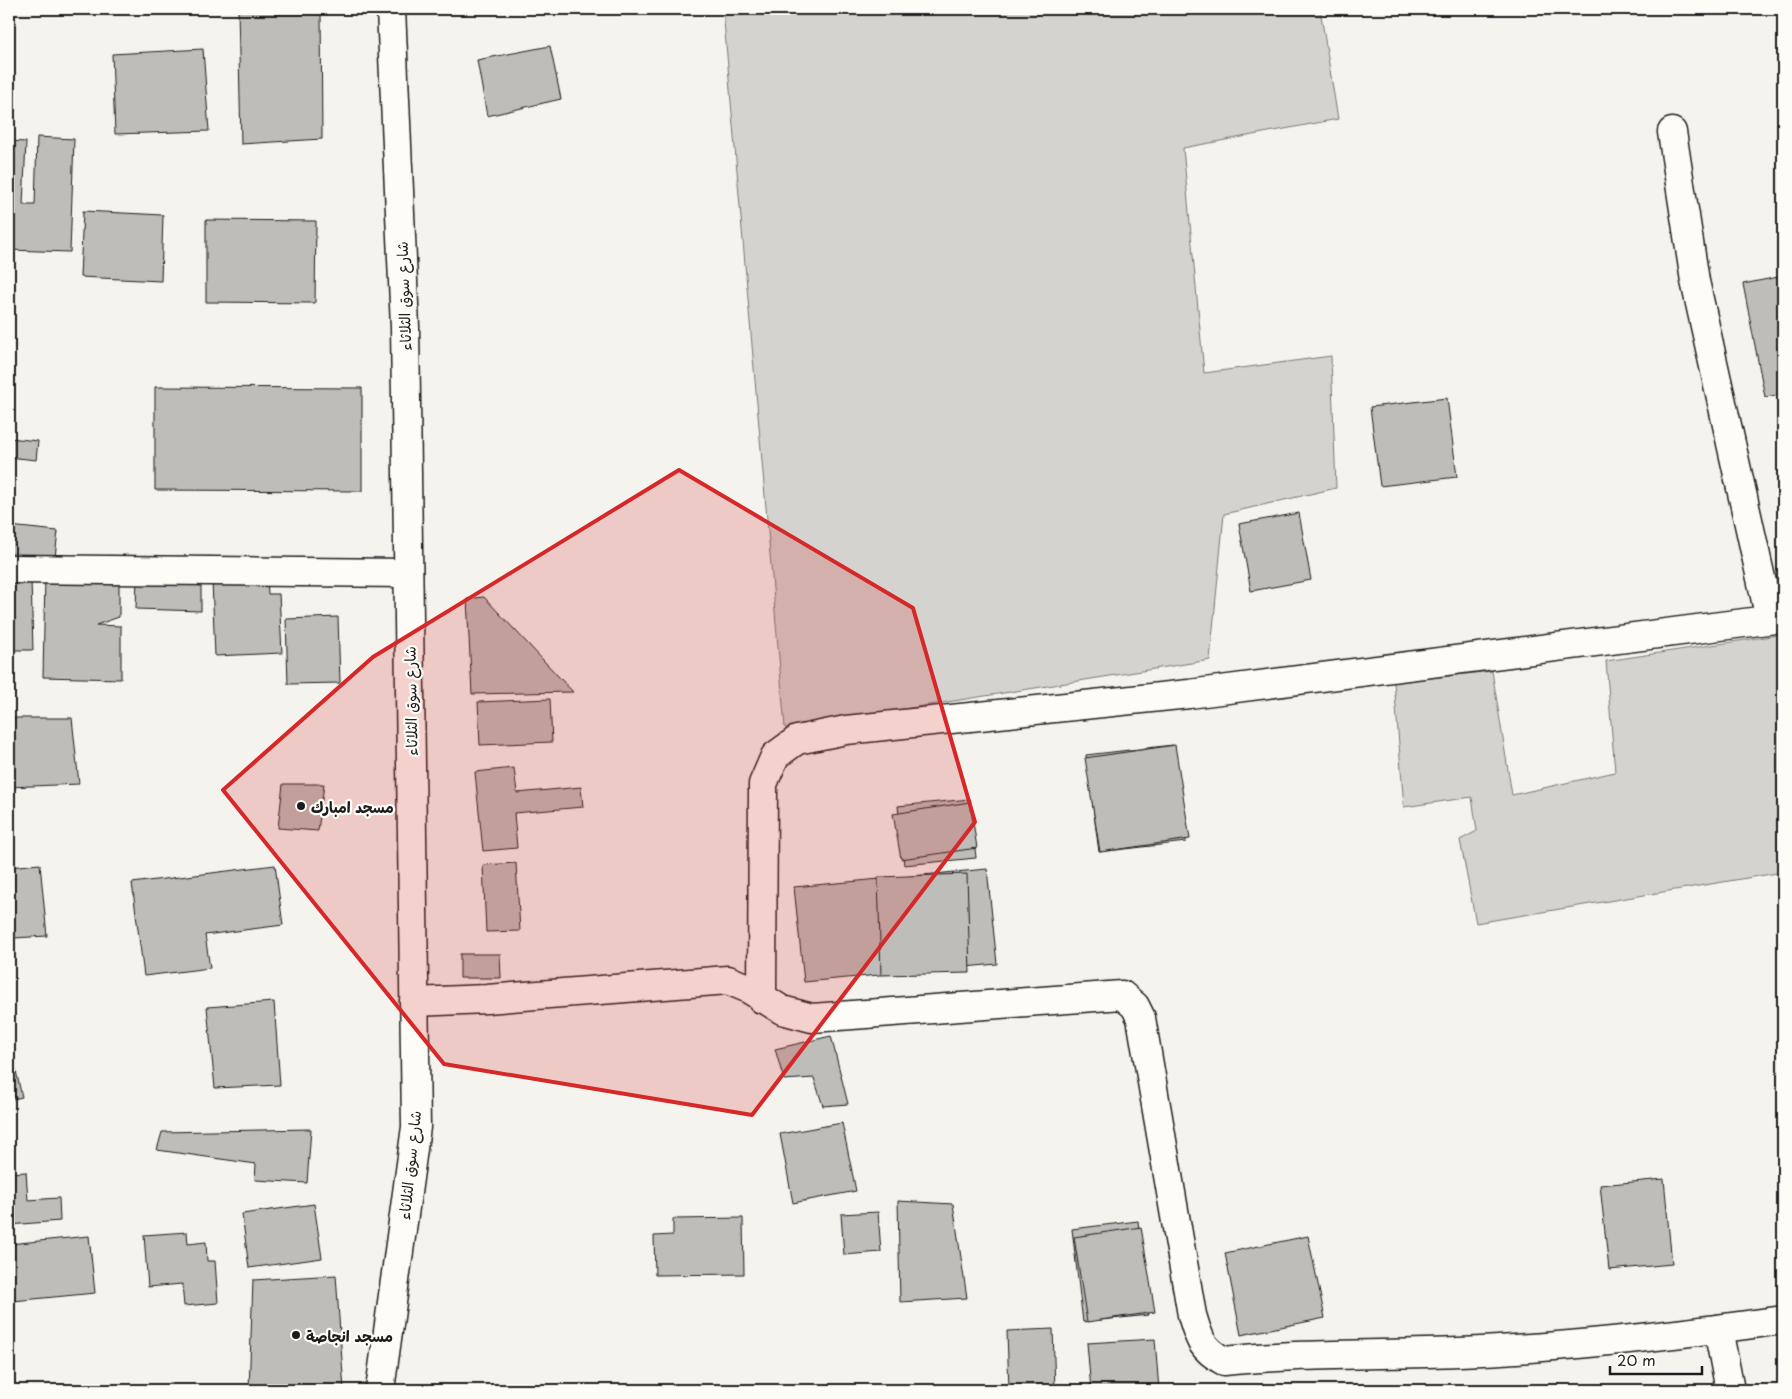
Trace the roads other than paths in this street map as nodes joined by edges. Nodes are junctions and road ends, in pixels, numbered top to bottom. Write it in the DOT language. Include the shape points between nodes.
graph roads {
  1 [pos="391,9"];
  2 [pos="1672,132"];
  3 [pos="9,569"];
  4 [pos="408,572"];
  5 [pos="1777,619"];
  6 [pos="762,999"];
  7 [pos="414,1002"];
  8 [pos="1783,1320"];
  9 [pos="1718,1329"];
  10 [pos="380,1390"];
  11 [pos="1730,1390"];
  1 -- 4 [label="street, شارع سوق الثلاثاء" via="405,327"];
  2 -- 5 [label="street" via="1694,281"];
  3 -- 4 [label="street"];
  4 -- 7 [label="street, شارع سوق الثلاثاء"];
  5 -- 6 [label="street" via="1189,694 846,730 797,740 775,756 763,784"];
  6 -- 7 [label="street" via="728,980"];
  6 -- 9 [label="street" via="782,1010 812,1018 1122,995 1135,1006 1141,1018 1192,1315 1201,1343 1212,1355 1224,1361 1459,1352"];
  7 -- 10 [label="street, شارع سوق الثلاثاء" via="416,1126"];
  8 -- 9 [label="street"];
  9 -- 11 [label="street"];
}
